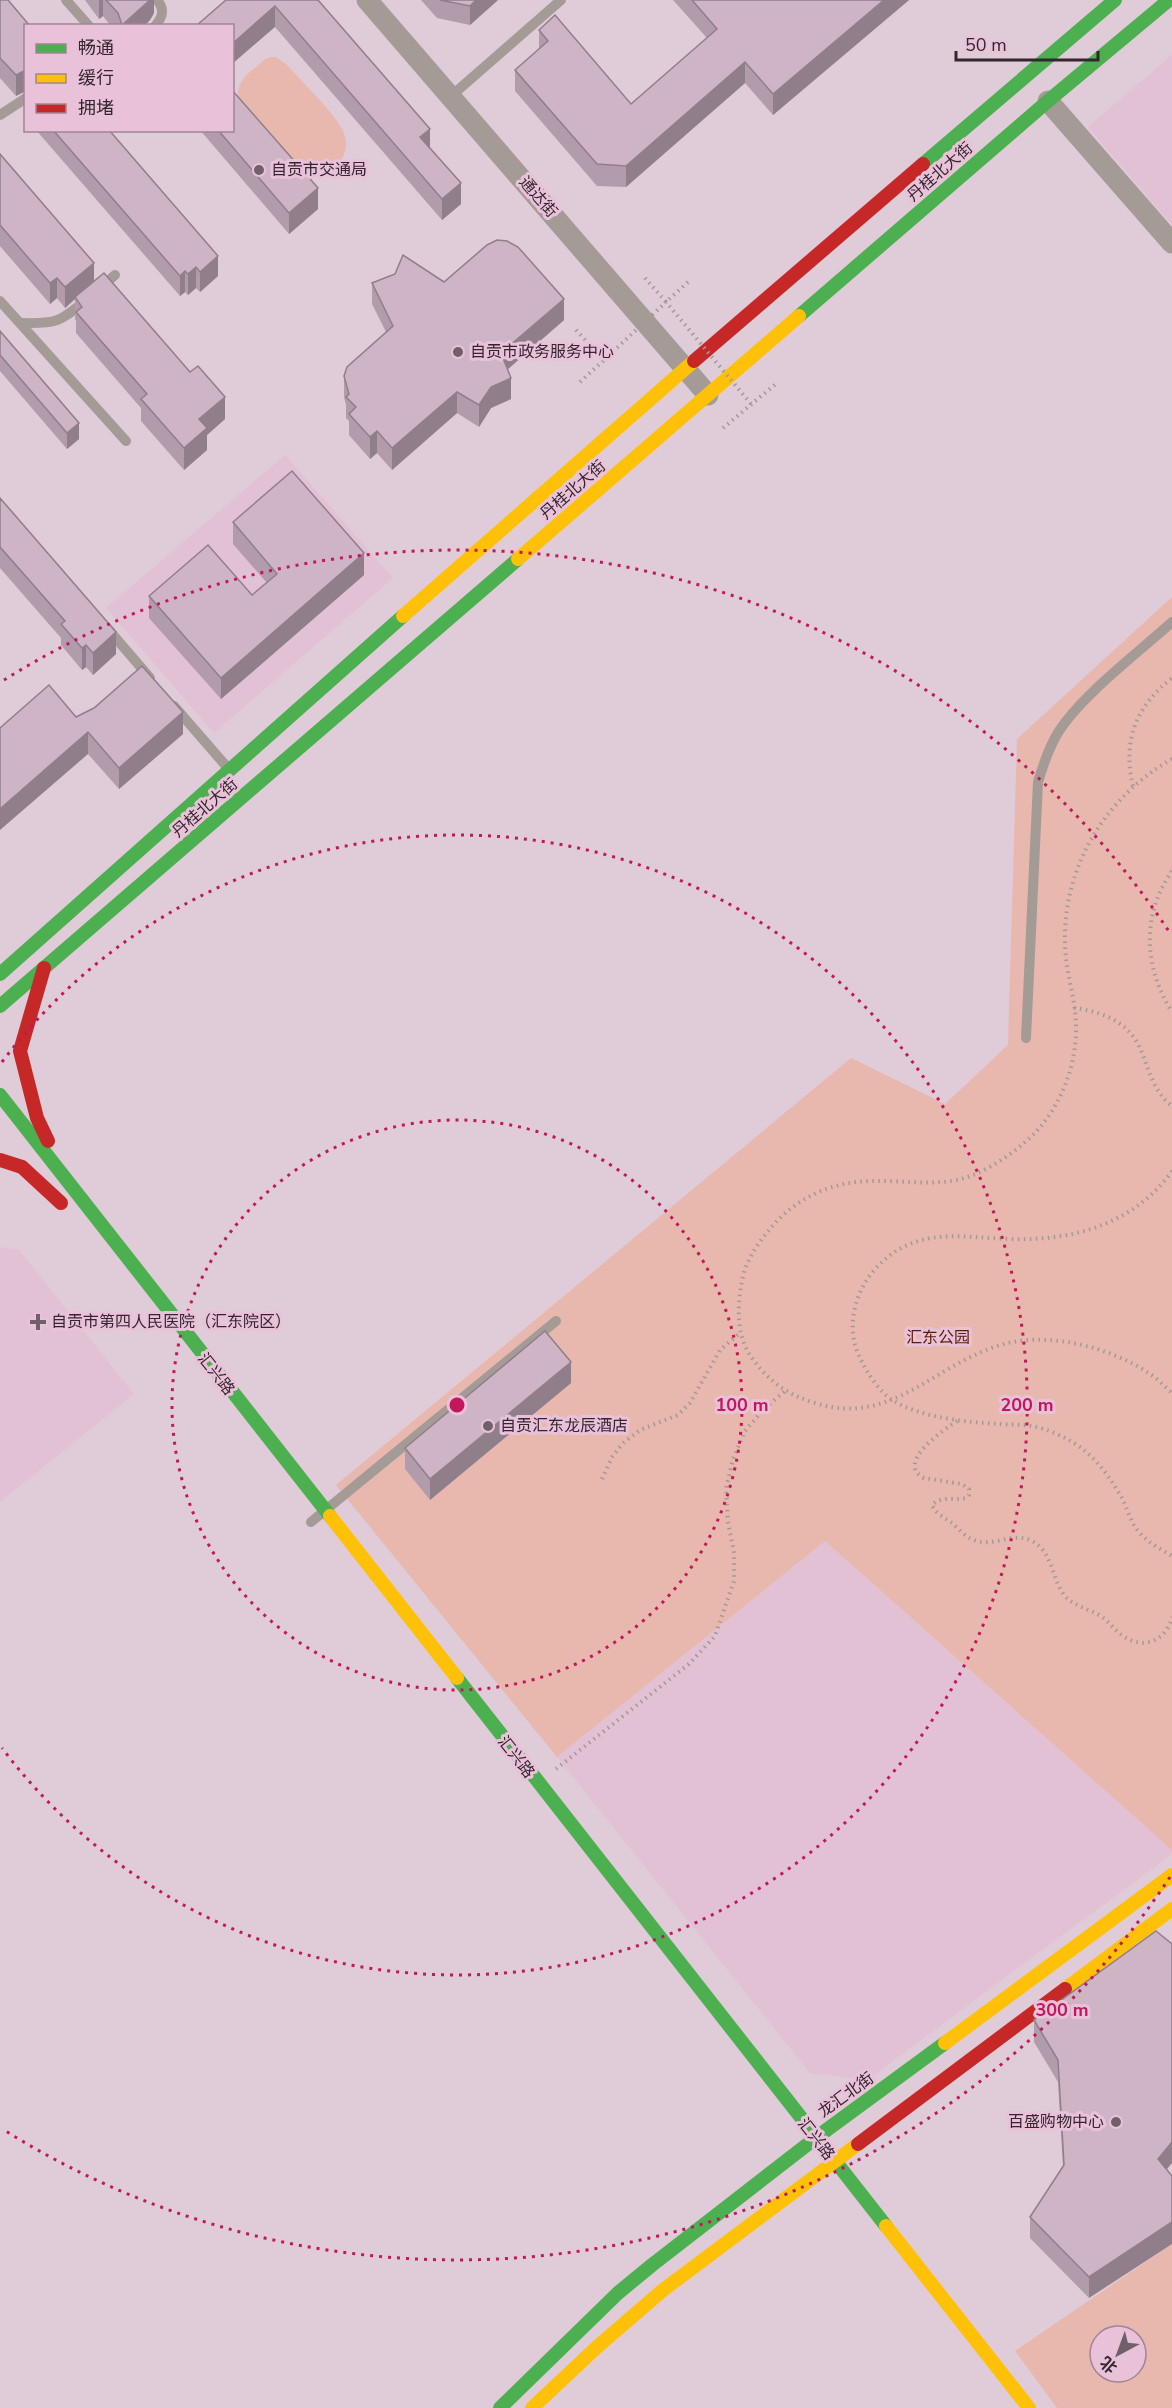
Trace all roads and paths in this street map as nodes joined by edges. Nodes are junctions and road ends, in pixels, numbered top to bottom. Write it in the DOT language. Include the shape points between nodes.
graph roads {
  1 [pos="66,0"];
  2 [pos="157,0"];
  3 [pos="367,0"];
  4 [pos="561,0"];
  5 [pos="1115,0"];
  6 [pos="1169,0"];
  7 [pos="87,24"];
  8 [pos="157,24"];
  9 [pos="450,97"];
  10 [pos="24,99"];
  11 [pos="1048,100"];
  12 [pos="0,115"];
  13 [pos="1172,243"];
  14 [pos="115,275"];
  15 [pos="645,278"];
  16 [pos="688,282"];
  17 [pos="0,301"];
  18 [pos="666,302"];
  19 [pos="22,323"];
  20 [pos="576,330"];
  21 [pos="604,360"];
  22 [pos="686,369"];
  23 [pos="580,382"];
  24 [pos="777,383"];
  25 [pos="708,395"];
  26 [pos="751,404"];
  27 [pos="723,428"];
  28 [pos="126,441"];
  29 [pos="100,619"];
  30 [pos="1172,622"];
  31 [pos="1172,678"];
  32 [pos="1172,759"];
  33 [pos="230,770"];
  34 [pos="1133,787"];
  35 [pos="1172,871"];
  36 [pos="34,944"];
  37 [pos="0,952"];
  38 [pos="44,969"];
  39 [pos="0,974"];
  40 [pos="0,1006"];
  41 [pos="1074,1008"];
  42 [pos="1172,1012"];
  43 [pos="1026,1038"];
  44 [pos="0,1095"];
  45 [pos="1172,1106"];
  46 [pos="20,1152"];
  47 [pos="0,1160"];
  48 [pos="1172,1171"];
  49 [pos="71,1186"];
  50 [pos="556,1321"];
  51 [pos="741,1332"];
  52 [pos="785,1391"];
  53 [pos="1172,1393"];
  54 [pos="892,1401"];
  55 [pos="958,1420"];
  56 [pos="602,1479"];
  57 [pos="326,1510"];
  58 [pos="311,1522"];
  59 [pos="1172,1556"];
  60 [pos="1172,1617"];
  61 [pos="539,1782"];
  62 [pos="1172,1875"];
  63 [pos="1172,1910"];
  64 [pos="817,2137"];
  65 [pos="811,2160"];
  66 [pos="836,2161"];
  67 [pos="500,2408"];
  68 [pos="532,2408"];
  69 [pos="1029,2408"];
  1 -- 7 [label="lane"];
  2 -- 8 [label="lane" via="163,11"];
  3 -- 9 [label="street, 通达街"];
  4 -- 9 [label="lane"];
  5 -- 22 [label="main road, 丹桂北大街"];
  6 -- 11 [label="main road, 丹桂北大街"];
  9 -- 22 [label="street, 通达街"];
  10 -- 12 [label="lane"];
  11 -- 13 [label="street"];
  11 -- 25 [label="main road, 丹桂北大街"];
  14 -- 19 [label="lane" via="63,319 47,324"];
  15 -- 18 [label="path"];
  16 -- 18 [label="path"];
  17 -- 19 [label="lane"];
  18 -- 21 [label="path, bridge"];
  18 -- 26 [label="path, bridge"];
  19 -- 28 [label="lane"];
  20 -- 21 [label="path"];
  21 -- 23 [label="path"];
  22 -- 25 [label="street, 通达街"];
  22 -- 33 [label="main road, 丹桂北大街"];
  24 -- 26 [label="path"];
  25 -- 38 [label="main road, 丹桂北大街"];
  26 -- 27 [label="path"];
  29 -- 33 [label="lane"];
  30 -- 43 [label="lane" via="1077,707 1046,758 1038,782"];
  31 -- 34 [label="path" via="1158,688 1133,729 1128,749"];
  32 -- 34 [label="path"];
  33 -- 36 [label="main road, 丹桂北大街"];
  34 -- 41 [label="path" via="1096,830 1073,880 1065,911 1065,943"];
  35 -- 42 [label="path" via="1154,907 1149,944 1155,981"];
  36 -- 37 [label="main road"];
  36 -- 39 [label="main road, 丹桂北大街"];
  38 -- 40 [label="main road, 丹桂北大街"];
  38 -- 49 [label="main road" via="20,1051 37,1118"];
  41 -- 45 [label="path" via="1092,1010 1126,1029 1137,1044 1152,1082"];
  41 -- 51 [label="path" via="1073,1056 1063,1091 1047,1120 1025,1143 972,1176 932,1182 839,1183 783,1212 759,1242 744,1270 739,1297"];
  44 -- 49 [label="main road"];
  46 -- 47 [label="main road" via="65,1208 22,1167"];
  48 -- 54 [label="path" via="1138,1207 1102,1226 1060,1237 1033,1239 940,1236 916,1242 880,1264 867,1277 858,1296 853,1342 870,1375"];
  49 -- 57 [label="main road"];
  50 -- 57 [label="lane"];
  51 -- 52 [label="path" via="749,1355 772,1383"];
  51 -- 56 [label="path" via="720,1350 690,1403 678,1415 640,1430 623,1443"];
  52 -- 54 [label="path" via="827,1407 855,1410"];
  52 -- 61 [label="path" via="745,1431 733,1459 726,1488 734,1581 715,1636 689,1664"];
  53 -- 54 [label="path" via="1148,1372 1082,1343 1014,1342 946,1368"];
  54 -- 55 [label="path"];
  55 -- 59 [label="path" via="1032,1426 1072,1442 1100,1465 1140,1533"];
  55 -- 60 [label="path" via="930,1441 915,1462 918,1475 924,1478 962,1484 969,1489 966,1498 942,1498 932,1505 939,1514 974,1540 1016,1537 1034,1542 1049,1557 1065,1596 1100,1615 1117,1632 1134,1641 1156,1641 1167,1630"];
  57 -- 58 [label="lane"];
  57 -- 61 [label="main road"];
  61 -- 64 [label="main road"];
  62 -- 64 [label="main road, 龙汇北街"];
  63 -- 66 [label="main road, 龙汇北街"];
  64 -- 65 [label="main road, 龙汇北街"];
  64 -- 66 [label="main road"];
  65 -- 66 [label="main road, 龙汇北街"];
  65 -- 67 [label="main road, 龙汇北街" via="618,2293"];
  65 -- 68 [label="main road, 龙汇北街"];
  66 -- 69 [label="main road"];
}
